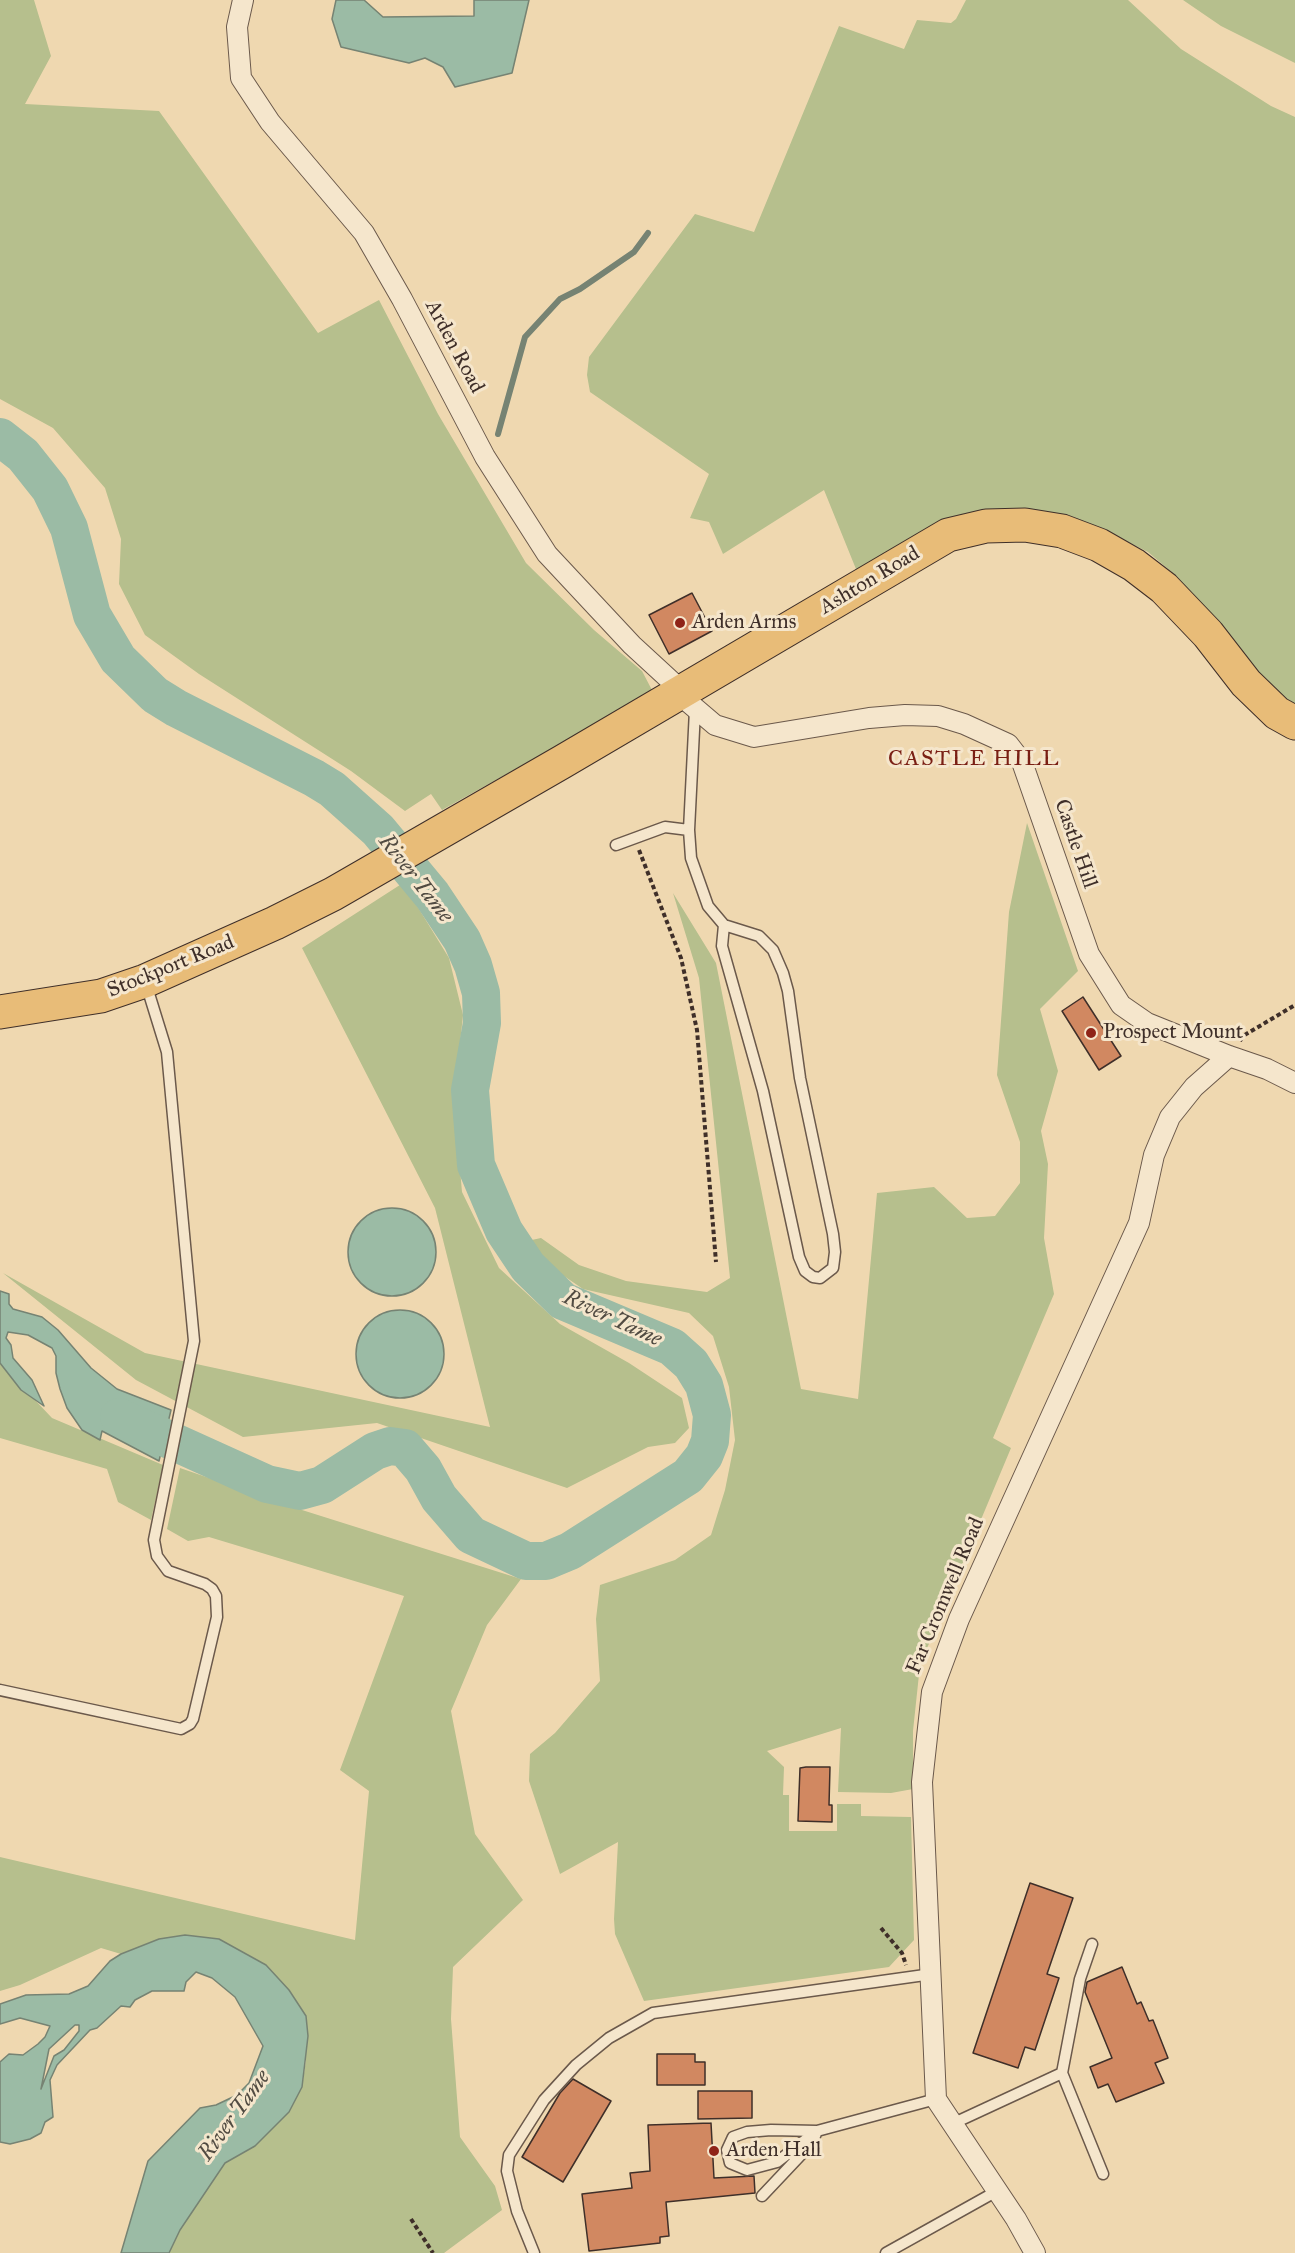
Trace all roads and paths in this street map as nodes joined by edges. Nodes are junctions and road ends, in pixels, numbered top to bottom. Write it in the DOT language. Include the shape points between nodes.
graph roads {
  1 [pos="243,0"];
  2 [pos="689,701"];
  3 [pos="1295,723"];
  4 [pos="689,830"];
  5 [pos="634,838"];
  6 [pos="616,845"];
  7 [pos="333,894"];
  8 [pos="724,925"];
  9 [pos="145,981"];
  10 [pos="1295,1005"];
  11 [pos="0,1012"];
  12 [pos="1229,1056"];
  13 [pos="1295,1083"];
  14 [pos="716,1262"];
  15 [pos="0,1689"];
  16 [pos="881,1928"];
  17 [pos="1092,1944"];
  18 [pos="932,1974"];
  19 [pos="909,1977"];
  20 [pos="1062,2073"];
  21 [pos="936,2099"];
  22 [pos="952,2124"];
  23 [pos="817,2131"];
  24 [pos="1103,2174"];
  25 [pos="997,2191"];
  26 [pos="762,2196"];
  27 [pos="411,2219"];
  28 [pos="433,2253"];
  29 [pos="534,2253"];
  30 [pos="886,2253"];
  31 [pos="1035,2253"];
  1 -- 2 [label="street, Arden Road" via="237,27 241,78 270,122 364,233 485,457 547,554"];
  2 -- 3 [label="highway, Ashton Road" via="948,535 986,526 1025,525 1062,531 1099,545 1134,565 1172,596 1246,683 1277,713"];
  2 -- 4 [label="lane"];
  2 -- 7 [label="highway, Ashton Road" via="434,835"];
  2 -- 12 [label="street, Castle Hill" via="715,725 754,737 905,715 938,716 1008,744 1022,762 1089,954 1117,998 1133,1015 1148,1023"];
  4 -- 5 [label="lane" via="665,827"];
  4 -- 8 [label="lane" via="698,882 708,906"];
  5 -- 6 [label="lane"];
  5 -- 14 [label="path" via="681,958 697,1030"];
  7 -- 9 [label="highway, Stockport Road"];
  8 -- 8 [label="lane" via="759,936 773,950 788,991 800,1078 833,1234 833,1268 820,1278 805,1271 799,1257 763,1092 722,946"];
  9 -- 11 [label="highway, Stockport Road" via="101,996"];
  9 -- 15 [label="lane" via="167,1052 194,1341 154,1540 162,1566 205,1584 218,1604 190,1724 180,1730"];
  10 -- 12 [label="path" via="1243,1036"];
  12 -- 13 [label="street, Castle Hill"];
  12 -- 18 [label="street, Far Cromwell Road" via="1194,1087 1170,1117 1154,1155 1139,1223 959,1619 932,1692 922,1782"];
  16 -- 19 [label="path" via="902,1953"];
  17 -- 20 [label="lane" via="1080,1979"];
  18 -- 19 [label="lane"];
  18 -- 21 [label="street, Far Cromwell Road"];
  19 -- 29 [label="lane" via="653,2013 609,2038 576,2065 544,2100 510,2155 507,2171 517,2211"];
  20 -- 22 [label="lane"];
  20 -- 24 [label="lane"];
  21 -- 22 [label="street"];
  21 -- 23 [label="lane"];
  22 -- 25 [label="street"];
  23 -- 23 [label="lane" via="771,2130 733,2137 727,2150 730,2163 747,2170 777,2162"];
  23 -- 26 [label="lane" via="812,2143"];
  25 -- 30 [label="lane"];
  25 -- 31 [label="street"];
  27 -- 28 [label="path"];
}
